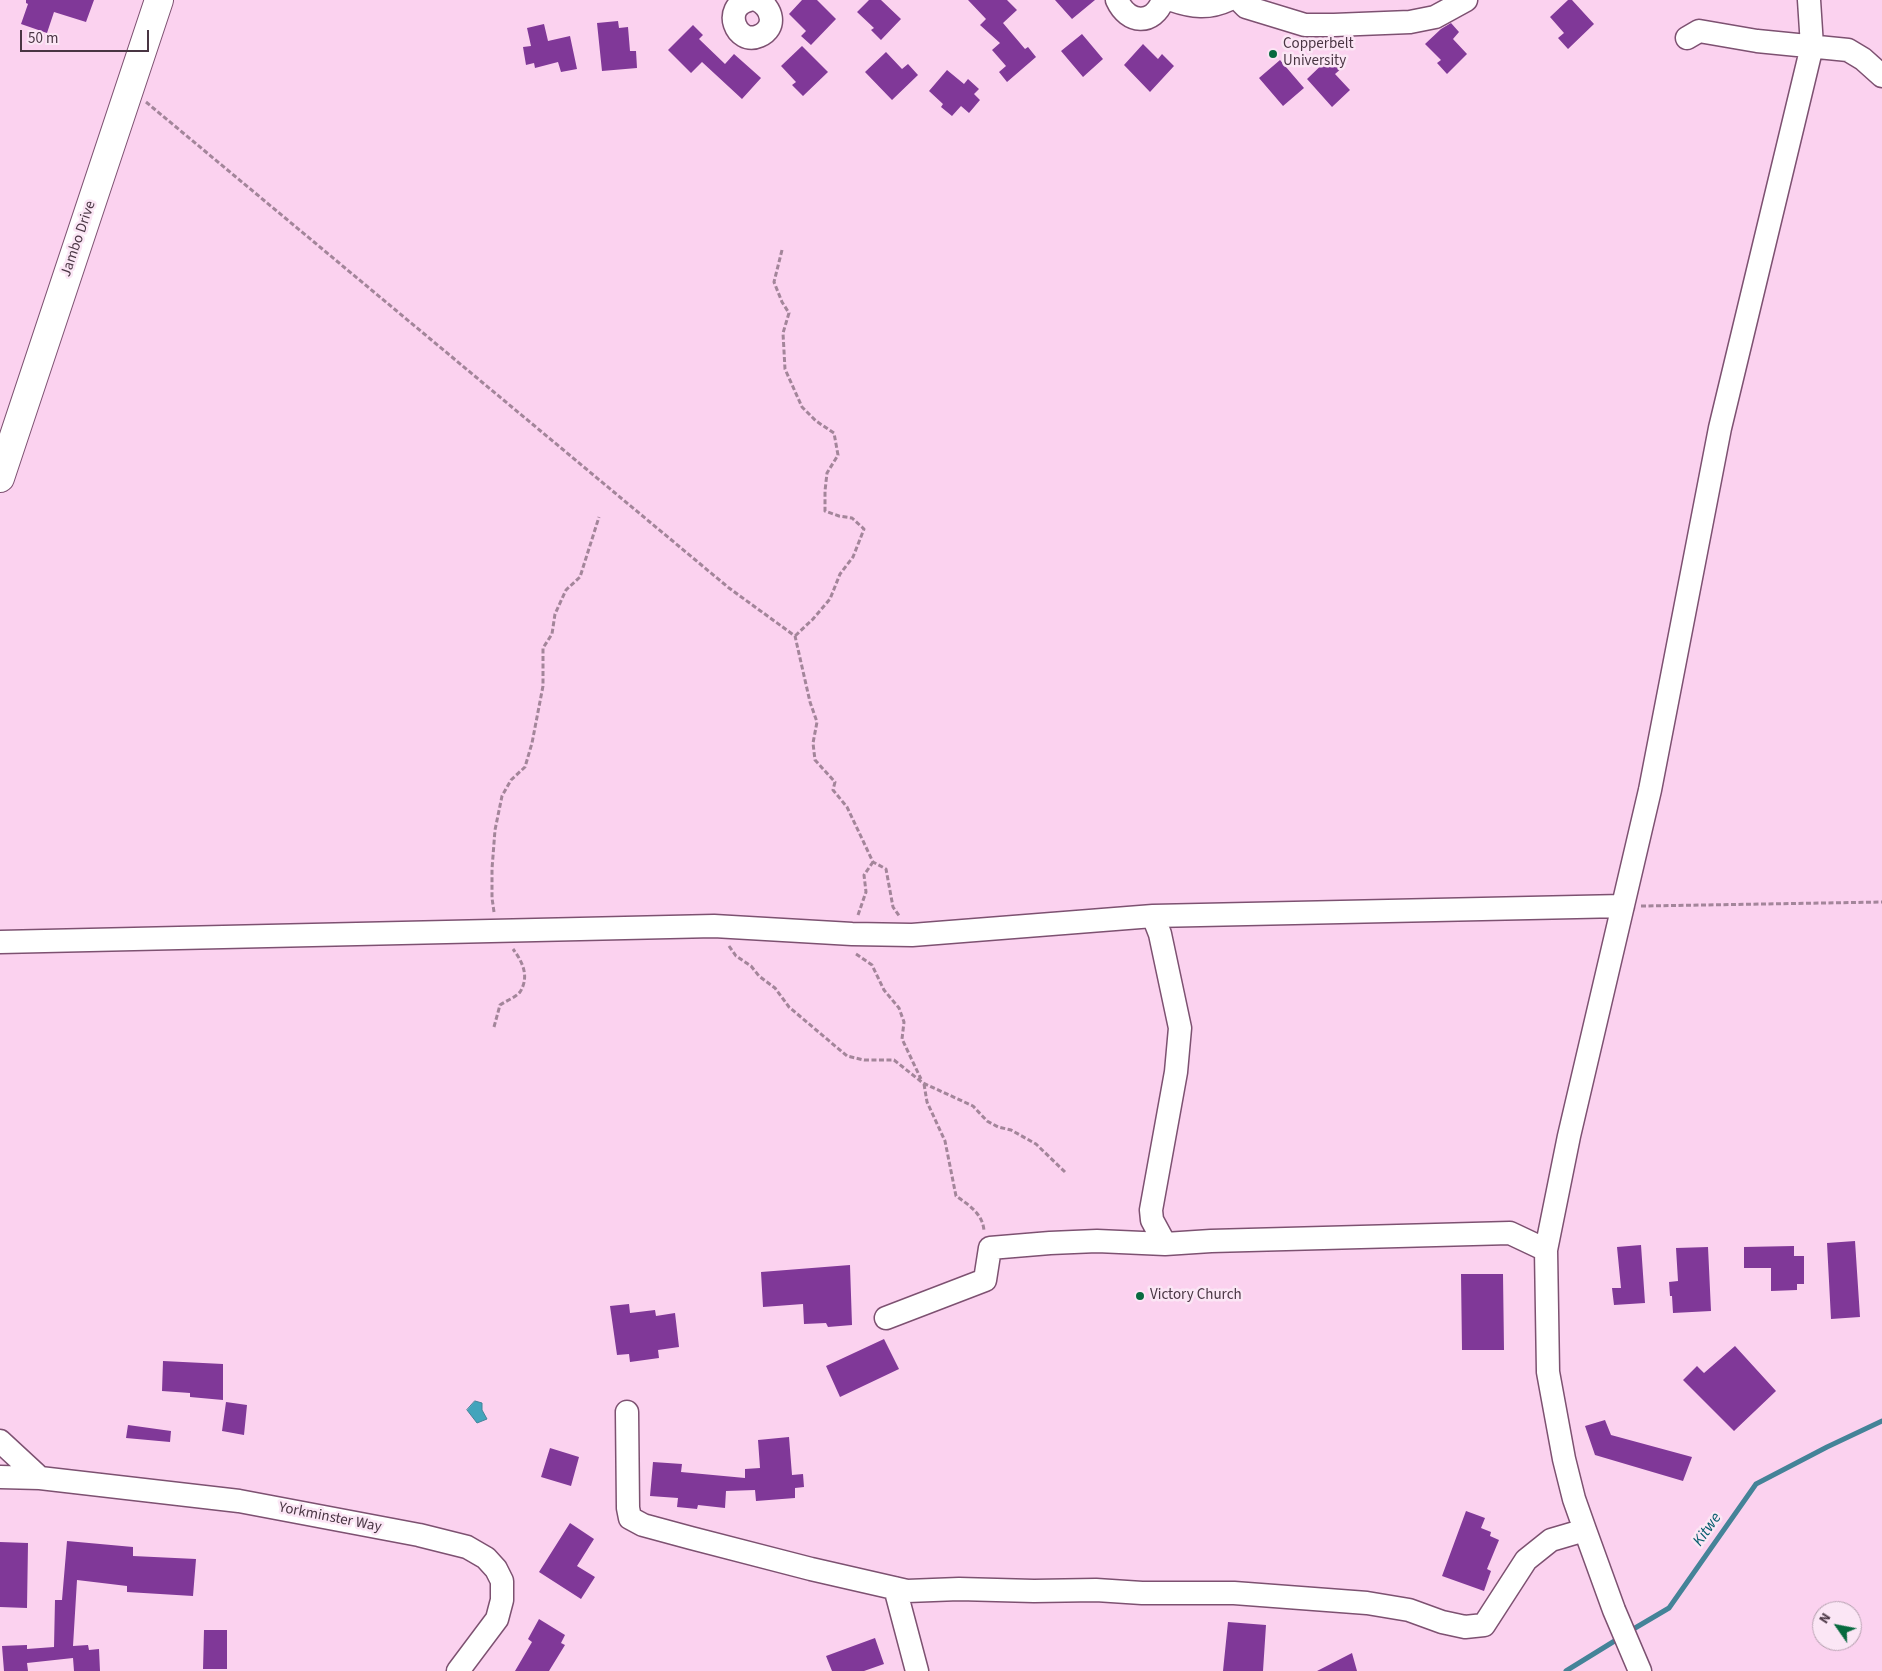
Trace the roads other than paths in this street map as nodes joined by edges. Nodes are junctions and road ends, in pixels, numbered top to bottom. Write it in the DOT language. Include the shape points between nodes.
graph roads {
  1 [pos="159,0"];
  2 [pos="1117,0"];
  3 [pos="1163,0"];
  4 [pos="1172,0"];
  5 [pos="1228,0"];
  6 [pos="1239,0"];
  7 [pos="1466,0"];
  8 [pos="1809,0"];
  9 [pos="1687,38"];
  10 [pos="1812,46"];
  11 [pos="1882,76"];
  12 [pos="0,478"];
  13 [pos="1623,906"];
  14 [pos="1153,916"];
  15 [pos="0,942"];
  16 [pos="1165,1244"];
  17 [pos="1546,1250"];
  18 [pos="886,1318"];
  19 [pos="627,1412"];
  20 [pos="0,1441"];
  21 [pos="0,1477"];
  22 [pos="40,1478"];
  23 [pos="1585,1530"];
  24 [pos="895,1588"];
  25 [pos="1639,1669"];
  26 [pos="458,1671"];
  27 [pos="916,1671"];
  1 -- 12 [label="main road, Jambo Drive"];
  2 -- 3 [label="street" via="1123,12 1135,19 1148,18 1160,10"];
  4 -- 5 [label="street" via="1196,7"];
  6 -- 7 [label="street" via="1246,7 1305,25 1410,22 1435,17"];
  8 -- 10 [label="street"];
  9 -- 10 [label="street" via="1699,31"];
  10 -- 11 [label="street" via="1848,50"];
  10 -- 13 [label="street" via="1720,428 1650,790"];
  13 -- 14 [label="street"];
  13 -- 17 [label="street"];
  14 -- 15 [label="street" via="912,936 714,926"];
  14 -- 16 [label="street" via="1160,934 1180,1028 1176,1072 1151,1210 1152,1220"];
  16 -- 17 [label="street" via="1510,1233"];
  16 -- 18 [label="street" via="1097,1241 990,1248 985,1280"];
  17 -- 23 [label="street" via="1548,1372 1564,1458"];
  19 -- 24 [label="street" via="630,1518 652,1528"];
  20 -- 22 [label="street"];
  21 -- 22 [label="street, Yorkminster Way"];
  22 -- 26 [label="street, Yorkminster Way" via="239,1501 467,1547 486,1558 496,1569 502,1581 502,1600 497,1618"];
  23 -- 24 [label="street" via="1551,1540 1526,1560 1484,1624 1465,1627 1409,1610 1367,1603 1234,1592 958,1588 907,1591"];
  23 -- 25 [label="street"];
  24 -- 27 [label="street"];
}
